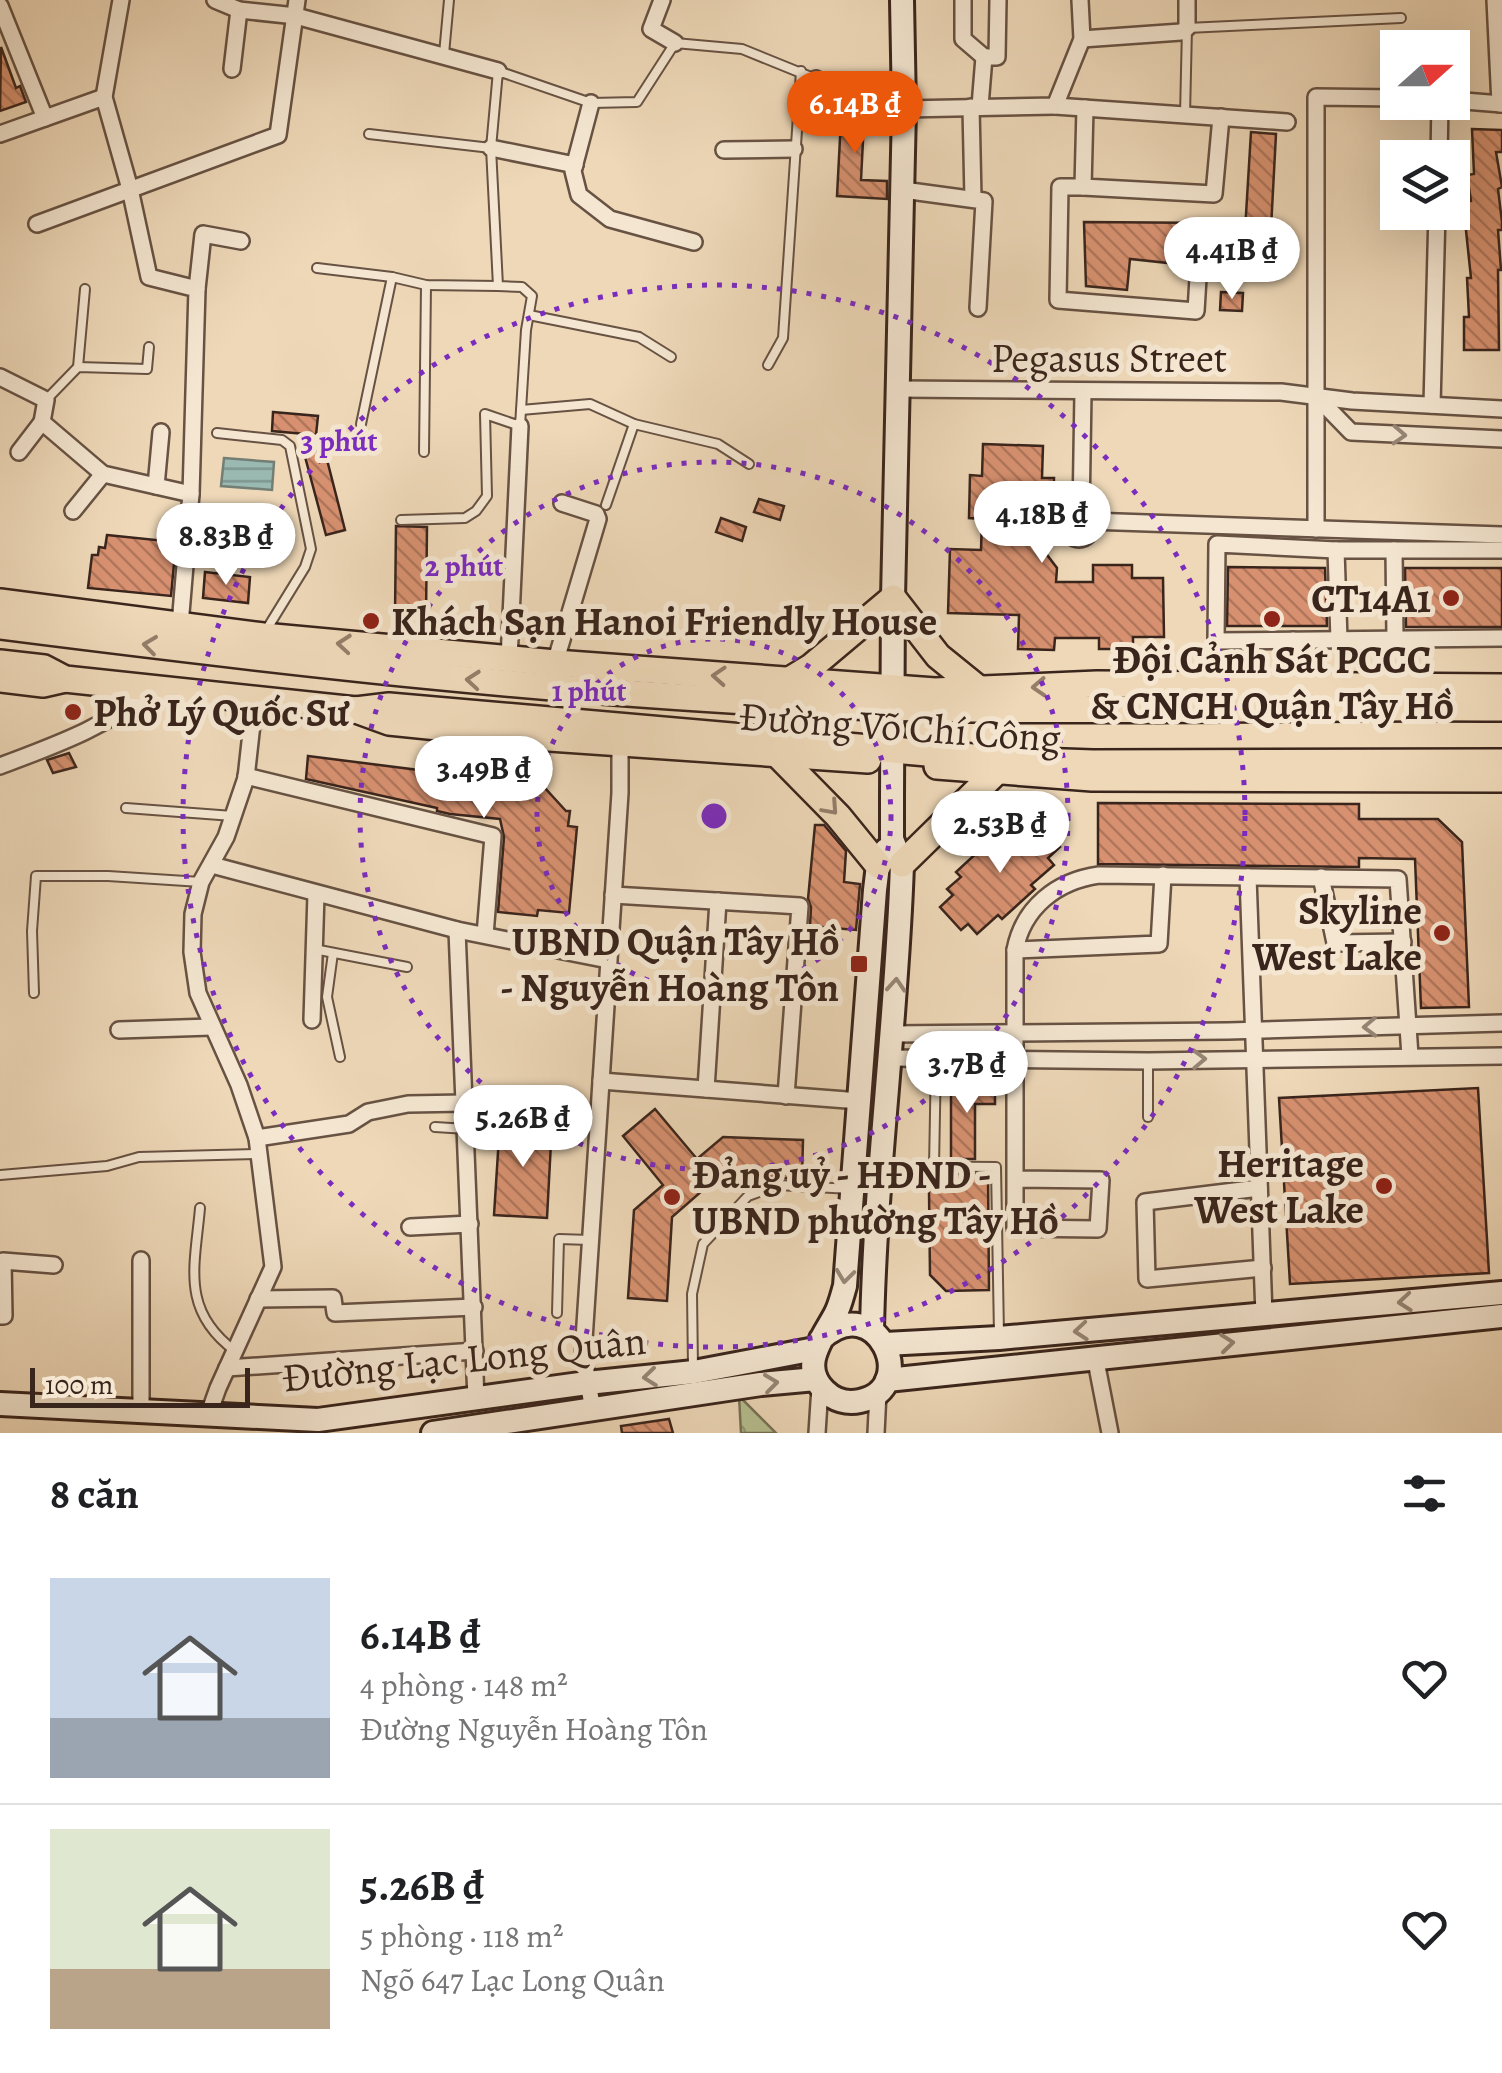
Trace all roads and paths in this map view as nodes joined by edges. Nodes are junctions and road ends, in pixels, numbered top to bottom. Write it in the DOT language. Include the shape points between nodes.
graph roads {
  1 [pos="121,0"];
  2 [pos="215,0"];
  3 [pos="449,0"];
  4 [pos="662,0"];
  5 [pos="902,0"];
  6 [pos="963,0"];
  7 [pos="998,0"];
  8 [pos="1080,0"];
  9 [pos="1187,0"];
  10 [pos="1495,0"];
  11 [pos="0,6"];
  12 [pos="296,8"];
  13 [pos="240,10"];
  14 [pos="1401,18"];
  15 [pos="1187,28"];
  16 [pos="1082,38"];
  17 [pos="675,43"];
  18 [pos="444,54"];
  19 [pos="984,58"];
  20 [pos="232,70"];
  21 [pos="498,71"];
  22 [pos="809,76"];
  23 [pos="838,90"];
  24 [pos="104,97"];
  25 [pos="1380,98"];
  26 [pos="904,101"];
  27 [pos="1470,101"];
  28 [pos="591,103"];
  29 [pos="1501,104"];
  30 [pos="975,106"];
  31 [pos="1055,106"];
  32 [pos="1084,108"];
  33 [pos="1184,115"];
  34 [pos="1221,117"];
  35 [pos="44,118"];
  36 [pos="1287,122"];
  37 [pos="0,134"];
  38 [pos="369,134"];
  39 [pos="491,148"];
  40 [pos="794,149"];
  41 [pos="724,150"];
  42 [pos="575,165"];
  43 [pos="1083,187"];
  44 [pos="130,189"];
  45 [pos="903,190"];
  46 [pos="973,199"];
  47 [pos="38,224"];
  48 [pos="1437,230"];
  49 [pos="241,241"];
  50 [pos="694,242"];
  51 [pos="317,268"];
  52 [pos="392,277"];
  53 [pos="1198,278"];
  54 [pos="426,285"];
  55 [pos="498,286"];
  56 [pos="84,289"];
  57 [pos="197,289"];
  58 [pos="978,308"];
  59 [pos="530,315"];
  60 [pos="150,347"];
  61 [pos="671,357"];
  62 [pos="768,365"];
  63 [pos="78,367"];
  64 [pos="0,377"];
  65 [pos="900,390"];
  66 [pos="1083,392"];
  67 [pos="1317,396"];
  68 [pos="46,400"];
  69 [pos="1432,405"];
  70 [pos="1502,409"];
  71 [pos="520,418"];
  72 [pos="42,422"];
  73 [pos="361,424"];
  74 [pos="634,424"];
  75 [pos="160,432"];
  76 [pos="217,433"];
  77 [pos="1502,439"];
  78 [pos="18,452"];
  79 [pos="424,452"];
  80 [pos="750,464"];
  81 [pos="103,474"];
  82 [pos="156,486"];
  83 [pos="191,494"];
  84 [pos="562,503"];
  85 [pos="606,505"];
  86 [pos="72,511"];
  87 [pos="401,520"];
  88 [pos="1316,529"];
  89 [pos="1502,536"];
  90 [pos="1336,550"];
  91 [pos="1394,550"];
  92 [pos="1502,550"];
  93 [pos="892,598"];
  94 [pos="0,602"];
  95 [pos="0,626"];
  96 [pos="180,626"];
  97 [pos="263,636"];
  98 [pos="1502,638"];
  99 [pos="1395,639"];
  100 [pos="1293,640"];
  101 [pos="1339,640"];
  102 [pos="509,660"];
  103 [pos="0,663"];
  104 [pos="555,663"];
  105 [pos="65,678"];
  106 [pos="0,679"];
  107 [pos="788,680"];
  108 [pos="824,683"];
  109 [pos="1293,685"];
  110 [pos="156,687"];
  111 [pos="1502,687"];
  112 [pos="980,690"];
  113 [pos="255,697"];
  114 [pos="893,698"];
  115 [pos="839,706"];
  116 [pos="1502,708"];
  117 [pos="356,710"];
  118 [pos="620,744"];
  119 [pos="892,755"];
  120 [pos="779,756"];
  121 [pos="941,761"];
  122 [pos="1502,762"];
  123 [pos="0,766"];
  124 [pos="996,772"];
  125 [pos="246,776"];
  126 [pos="1502,779"];
  127 [pos="126,808"];
  128 [pos="233,816"];
  129 [pos="212,865"];
  130 [pos="890,865"];
  131 [pos="1164,876"];
  132 [pos="1248,877"];
  133 [pos="1321,878"];
  134 [pos="201,882"];
  135 [pos="316,894"];
  136 [pos="613,895"];
  137 [pos="718,901"];
  138 [pos="457,930"];
  139 [pos="484,935"];
  140 [pos="1403,942"];
  141 [pos="314,949"];
  142 [pos="1014,950"];
  143 [pos="333,953"];
  144 [pos="608,960"];
  145 [pos="408,967"];
  146 [pos="34,992"];
  147 [pos="312,1020"];
  148 [pos="1502,1023"];
  149 [pos="1408,1025"];
  150 [pos="211,1028"];
  151 [pos="119,1030"];
  152 [pos="1254,1030"];
  153 [pos="1016,1035"];
  154 [pos="892,1046"];
  155 [pos="1410,1056"];
  156 [pos="1502,1056"];
  157 [pos="340,1057"];
  158 [pos="936,1058"];
  159 [pos="1254,1058"];
  160 [pos="1016,1059"];
  161 [pos="1148,1061"];
  162 [pos="601,1081"];
  163 [pos="706,1089"];
  164 [pos="786,1096"];
  165 [pos="860,1101"];
  166 [pos="466,1103"];
  167 [pos="1148,1117"];
  168 [pos="435,1127"];
  169 [pos="467,1128"];
  170 [pos="258,1146"];
  171 [pos="881,1166"];
  172 [pos="934,1167"];
  173 [pos="0,1175"];
  174 [pos="1016,1179"];
  175 [pos="1259,1188"];
  176 [pos="851,1190"];
  177 [pos="200,1208"];
  178 [pos="470,1224"];
  179 [pos="410,1226"];
  180 [pos="590,1240"];
  181 [pos="141,1260"];
  182 [pos="54,1264"];
  183 [pos="1263,1268"];
  184 [pos="1502,1293"];
  185 [pos="258,1299"];
  186 [pos="474,1306"];
  187 [pos="557,1313"];
  188 [pos="0,1316"];
  189 [pos="1264,1316"];
  190 [pos="1502,1316"];
  191 [pos="878,1337"];
  192 [pos="999,1338"];
  193 [pos="818,1344"];
  194 [pos="234,1351"];
  195 [pos="475,1351"];
  196 [pos="1095,1356"];
  197 [pos="227,1368"];
  198 [pos="694,1372"];
  199 [pos="588,1383"];
  200 [pos="818,1383"];
  201 [pos="882,1386"];
  202 [pos="476,1399"];
  203 [pos="0,1404"];
  204 [pos="593,1410"];
  205 [pos="140,1412"];
  206 [pos="208,1416"];
  207 [pos="432,1433"];
  208 [pos="817,1433"];
  209 [pos="876,1433"];
  210 [pos="1110,1433"];
  1 -- 24 [label="street"];
  2 -- 13 [label="street"];
  3 -- 18 [label="lane"];
  4 -- 17 [label="street" via="651,28"];
  5 -- 26 [label="main road"];
  6 -- 19 [label="street" via="964,39"];
  7 -- 19 [label="street" via="997,57"];
  8 -- 16 [label="street"];
  9 -- 15 [label="street"];
  10 -- 29 [label="street"];
  11 -- 35 [label="street"];
  12 -- 13 [label="street"];
  12 -- 18 [label="street"];
  12 -- 44 [label="street" via="278,135"];
  13 -- 20 [label="street"];
  14 -- 15 [label="lane"];
  15 -- 16 [label="street"];
  15 -- 33 [label="lane"];
  16 -- 31 [label="street"];
  17 -- 22 [label="lane" via="742,49"];
  17 -- 28 [label="lane" via="637,102"];
  18 -- 21 [label="street"];
  19 -- 30 [label="street"];
  21 -- 28 [label="lane"];
  21 -- 39 [label="lane"];
  22 -- 23 [label="street"];
  22 -- 40 [label="lane"];
  23 -- 26 [label="lane"];
  24 -- 35 [label="street"];
  24 -- 44 [label="street"];
  25 -- 67 [label="street" via="1316,98"];
  26 -- 30 [label="street"];
  26 -- 45 [label="main road"];
  27 -- 29 [label="street"];
  28 -- 42 [label="street"];
  30 -- 31 [label="street"];
  30 -- 46 [label="street"];
  31 -- 32 [label="street"];
  32 -- 33 [label="street"];
  32 -- 43 [label="street"];
  33 -- 34 [label="street"];
  34 -- 36 [label="street"];
  34 -- 43 [label="street" via="1214,194"];
  35 -- 37 [label="street"];
  38 -- 39 [label="lane"];
  39 -- 42 [label="street"];
  39 -- 55 [label="lane"];
  40 -- 41 [label="street"];
  40 -- 62 [label="lane" via="784,338"];
  42 -- 50 [label="street" via="579,195 610,218"];
  43 -- 53 [label="street" via="1060,187 1058,300 1196,311"];
  44 -- 47 [label="street"];
  44 -- 57 [label="street" via="148,277"];
  45 -- 46 [label="street"];
  45 -- 65 [label="main road"];
  46 -- 58 [label="street" via="984,201"];
  48 -- 69 [label="street"];
  49 -- 57 [label="street" via="203,234"];
  51 -- 52 [label="lane"];
  52 -- 54 [label="lane"];
  52 -- 73 [label="lane"];
  54 -- 55 [label="lane"];
  54 -- 79 [label="lane"];
  55 -- 59 [label="lane" via="528,290"];
  56 -- 63 [label="lane"];
  57 -- 83 [label="street"];
  59 -- 61 [label="lane" via="639,337"];
  59 -- 71 [label="lane"];
  60 -- 63 [label="lane" via="147,368"];
  63 -- 68 [label="lane"];
  64 -- 68 [label="street"];
  65 -- 66 [label="street, Pegasus Street"];
  65 -- 93 [label="main road"];
  66 -- 67 [label="street, Pegasus Street"];
  66 -- 88 [label="street" via="1085,518"];
  67 -- 69 [label="street, Pegasus Street"];
  67 -- 77 [label="street, one-way" via="1351,432"];
  67 -- 88 [label="street"];
  68 -- 72 [label="street"];
  69 -- 70 [label="street, Pegasus Street"];
  71 -- 74 [label="lane" via="590,404"];
  71 -- 87 [label="lane" via="485,414 486,496 476,511 465,518"];
  71 -- 102 [label="street"];
  72 -- 78 [label="street"];
  72 -- 81 [label="street"];
  74 -- 80 [label="lane" via="718,444"];
  74 -- 85 [label="lane"];
  75 -- 82 [label="street"];
  76 -- 97 [label="lane" via="290,446 310,556"];
  81 -- 82 [label="street"];
  81 -- 86 [label="street"];
  82 -- 83 [label="street"];
  83 -- 96 [label="street"];
  84 -- 104 [label="street" via="598,519"];
  88 -- 89 [label="street"];
  90 -- 91 [label="street"];
  90 -- 100 [label="street" via="1217,544 1216,641"];
  90 -- 101 [label="street"];
  91 -- 92 [label="street"];
  91 -- 99 [label="street"];
  93 -- 107 [label="main road"];
  93 -- 112 [label="main road" via="938,656"];
  93 -- 114 [label="main road"];
  94 -- 96 [label="main road, Đường Võ Chí Công"];
  115 -- 95 [label="main road, Đường Võ Chí Công, one-way" via="467,680"];
  96 -- 97 [label="main road, Đường Võ Chí Công"];
  102 -- 97 [label="main road, Đường Võ Chí Công, one-way"];
  98 -- 99 [label="street"];
  99 -- 101 [label="street"];
  100 -- 101 [label="street"];
  100 -- 109 [label="street"];
  102 -- 104 [label="main road, Đường Võ Chí Công"];
  103 -- 105 [label="main road, Đường Võ Chí Công" via="44,668"];
  107 -- 104 [label="main road, Đường Võ Chí Công, one-way"];
  105 -- 106 [label="main road, Đường Võ Chí Công" via="43,684"];
  105 -- 110 [label="main road, Đường Võ Chí Công"];
  107 -- 108 [label="main road, Đường Võ Chí Công"];
  108 -- 114 [label="main road, Đường Võ Chí Công"];
  108 -- 115 [label="main road"];
  109 -- 111 [label="main road, Đường Võ Chí Công"];
  109 -- 112 [label="main road, Đường Võ Chí Công, one-way"];
  110 -- 113 [label="main road, Đường Võ Chí Công"];
  110 -- 123 [label="street" via="124,713"];
  112 -- 114 [label="main road, Đường Võ Chí Công"];
  113 -- 117 [label="main road, Đường Võ Chí Công"];
  113 -- 125 [label="street"];
  114 -- 115 [label="main road, Đường Võ Chí Công"];
  114 -- 116 [label="main road, Đường Võ Chí Công"];
  114 -- 119 [label="main road"];
  117 -- 118 [label="main road, Đường Võ Chí Công" via="389,722"];
  117 -- 119 [label="main road, Đường Võ Chí Công" via="389,706"];
  118 -- 120 [label="main road, Đường Võ Chí Công"];
  118 -- 136 [label="street"];
  119 -- 120 [label="main road, Đường Võ Chí Công"];
  119 -- 121 [label="main road, Đường Võ Chí Công"];
  119 -- 130 [label="main road"];
  120 -- 130 [label="main road, one-way"];
  121 -- 122 [label="main road, Đường Võ Chí Công"];
  121 -- 124 [label="main road, Đường Võ Chí Công"];
  124 -- 126 [label="main road, Đường Võ Chí Công"];
  124 -- 130 [label="main road"];
  125 -- 128 [label="street"];
  125 -- 139 [label="street" via="493,836"];
  127 -- 128 [label="lane"];
  128 -- 129 [label="street"];
  129 -- 134 [label="street"];
  129 -- 135 [label="street"];
  154 -- 130 [label="main road, one-way"];
  130 -- 165 [label="main road"];
  131 -- 132 [label="street"];
  131 -- 142 [label="street" via="1099,875 1064,884 1028,913"];
  131 -- 142 [label="street" via="1159,944"];
  132 -- 133 [label="street"];
  132 -- 152 [label="street"];
  133 -- 140 [label="street" via="1335,943"];
  133 -- 140 [label="street" via="1398,879"];
  134 -- 146 [label="lane" via="36,876"];
  134 -- 150 [label="street" via="192,952"];
  135 -- 138 [label="street"];
  135 -- 141 [label="street"];
  136 -- 137 [label="street"];
  136 -- 144 [label="street"];
  137 -- 163 [label="street"];
  137 -- 164 [label="street" via="800,906"];
  138 -- 139 [label="street"];
  138 -- 166 [label="street"];
  139 -- 144 [label="street"];
  140 -- 149 [label="street"];
  141 -- 143 [label="lane"];
  141 -- 147 [label="street"];
  142 -- 153 [label="street"];
  143 -- 145 [label="lane"];
  143 -- 157 [label="lane" via="327,996"];
  144 -- 162 [label="street"];
  148 -- 149 [label="street"];
  149 -- 152 [label="street, one-way"];
  149 -- 155 [label="street"];
  150 -- 151 [label="street"];
  150 -- 170 [label="street"];
  152 -- 153 [label="street"];
  152 -- 159 [label="street"];
  153 -- 154 [label="street"];
  153 -- 160 [label="street"];
  154 -- 158 [label="street"];
  154 -- 171 [label="main road"];
  155 -- 156 [label="street"];
  155 -- 159 [label="street"];
  158 -- 160 [label="street"];
  158 -- 172 [label="lane"];
  161 -- 159 [label="street, one-way"];
  159 -- 175 [label="street"];
  160 -- 161 [label="street"];
  160 -- 174 [label="street"];
  161 -- 167 [label="lane"];
  162 -- 163 [label="street"];
  162 -- 180 [label="street"];
  163 -- 164 [label="street"];
  164 -- 165 [label="street"];
  165 -- 176 [label="main road"];
  166 -- 169 [label="street"];
  166 -- 170 [label="street" via="368,1112 349,1124"];
  168 -- 169 [label="lane"];
  169 -- 178 [label="street"];
  170 -- 173 [label="lane"];
  170 -- 185 [label="street" via="273,1267"];
  171 -- 172 [label="lane"];
  171 -- 191 [label="main road" via="873,1257"];
  172 -- 192 [label="lane" via="996,1167"];
  174 -- 174 [label="street" via="1015,1228 1098,1228 1101,1180"];
  175 -- 183 [label="street"];
  175 -- 183 [label="street" via="1144,1202 1147,1279"];
  176 -- 193 [label="main road, one-way" via="845,1286"];
  176 -- 198 [label="lane" via="778,1184 748,1196 702,1244 692,1294"];
  177 -- 194 [label="lane" via="195,1297"];
  178 -- 179 [label="street"];
  178 -- 186 [label="street"];
  180 -- 187 [label="lane" via="560,1239"];
  180 -- 199 [label="street" via="583,1355"];
  181 -- 205 [label="street"];
  182 -- 188 [label="street" via="3,1260"];
  183 -- 189 [label="street"];
  184 -- 189 [label="main road, one-way"];
  185 -- 186 [label="street" via="333,1298 334,1313"];
  185 -- 194 [label="street"];
  186 -- 195 [label="street"];
  189 -- 192 [label="main road, one-way"];
  196 -- 190 [label="main road, one-way"];
  191 -- 192 [label="main road"];
  191 -- 193 [label="main road" via="862,1326 840,1326"];
  191 -- 201 [label="main road" via="890,1356"];
  193 -- 198 [label="main road, Đường Lạc Long Quân"];
  193 -- 200 [label="main road"];
  194 -- 197 [label="street"];
  195 -- 197 [label="street"];
  195 -- 202 [label="street"];
  196 -- 201 [label="main road"];
  196 -- 210 [label="street"];
  197 -- 206 [label="street"];
  198 -- 199 [label="main road, Đường Lạc Long Quân, one-way"];
  199 -- 202 [label="main road, Đường Lạc Long Quân"];
  199 -- 204 [label="street"];
  200 -- 201 [label="main road" via="847,1402"];
  204 -- 200 [label="main road, Đường Lạc Long Quân, one-way" via="771,1382"];
  200 -- 208 [label="street"];
  201 -- 209 [label="street"];
  202 -- 206 [label="main road, Đường Lạc Long Quân" via="318,1420"];
  203 -- 205 [label="main road, Đường Lạc Long Quân"];
  204 -- 207 [label="main road, Đường Lạc Long Quân"];
  205 -- 206 [label="main road, Đường Lạc Long Quân"];
}
